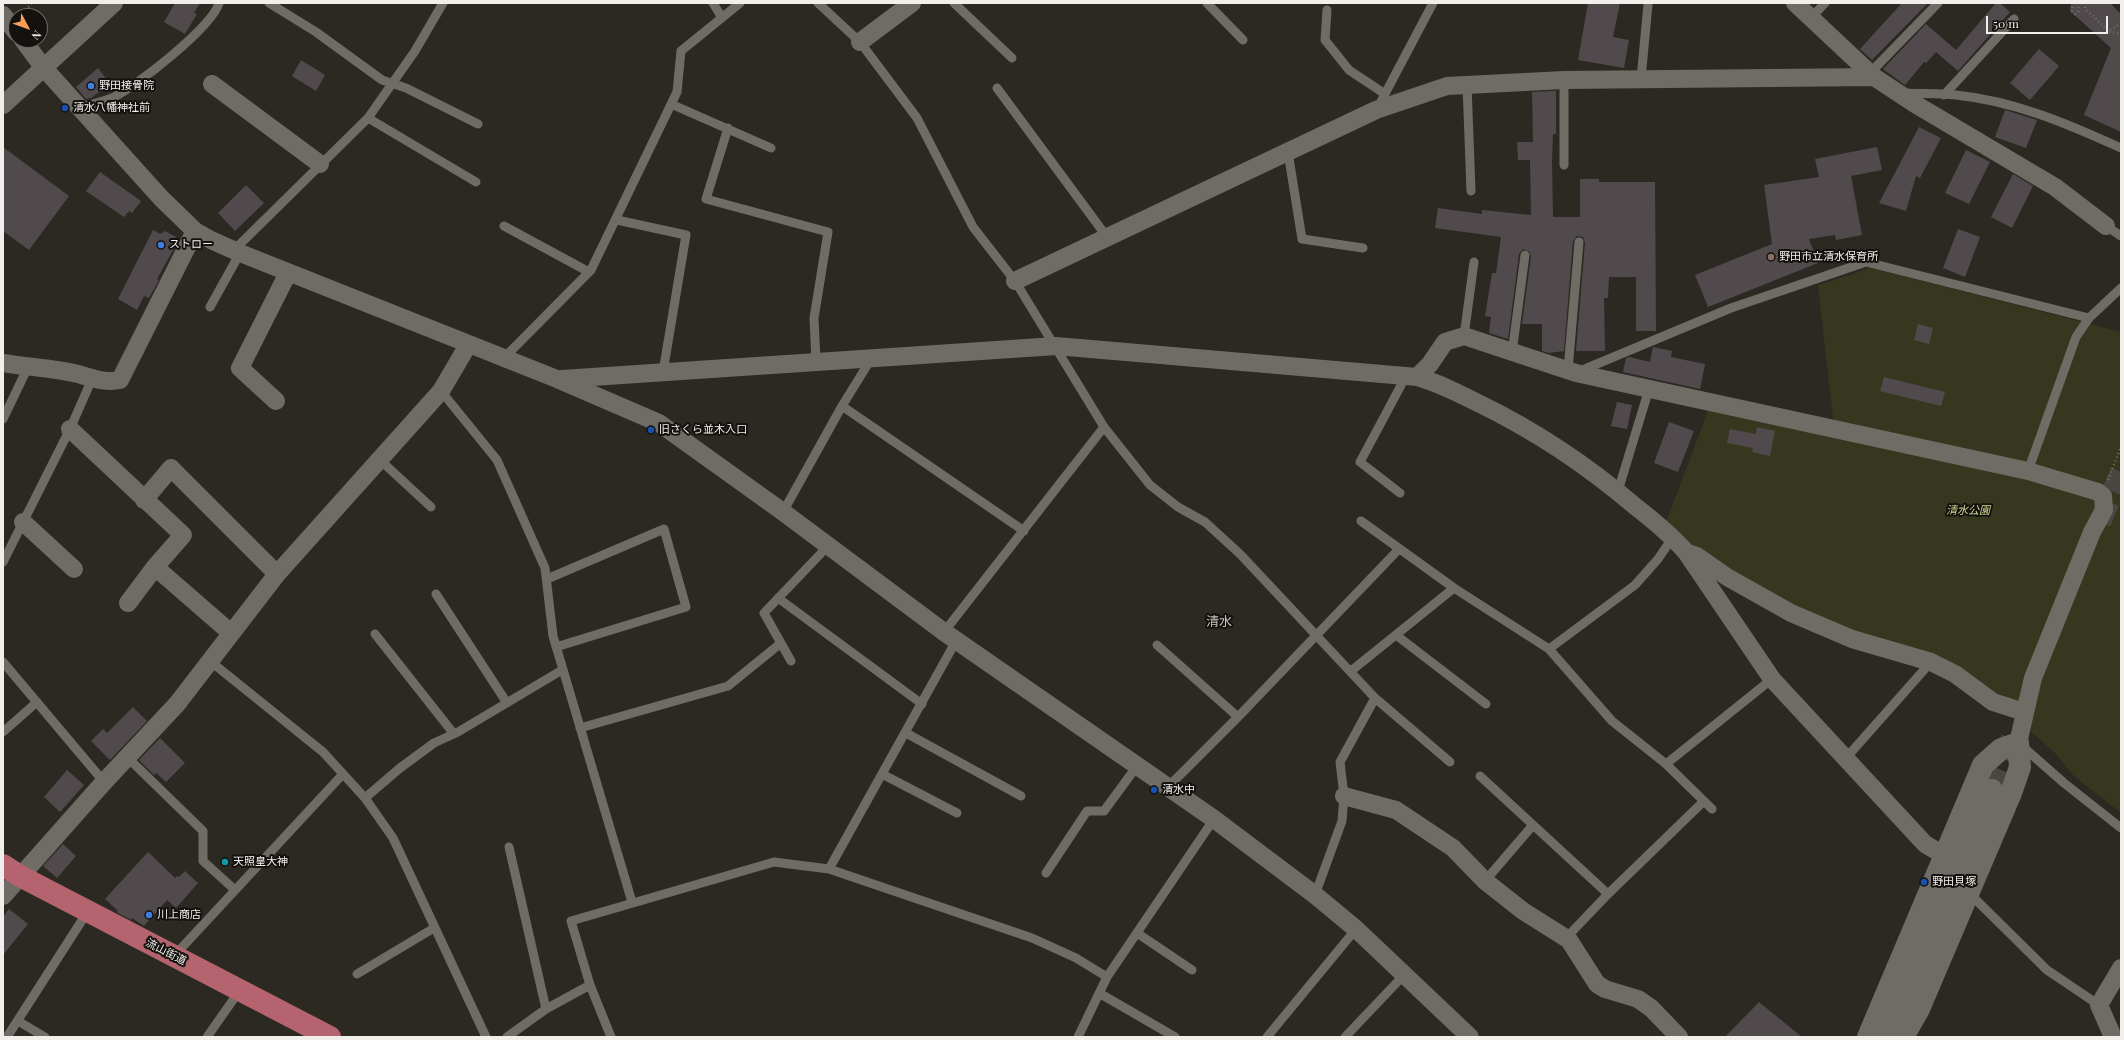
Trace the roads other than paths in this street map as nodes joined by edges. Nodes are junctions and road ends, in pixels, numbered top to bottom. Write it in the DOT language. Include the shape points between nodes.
graph roads {
  1 [pos="114,3"];
  2 [pos="220,3"];
  3 [pos="269,3"];
  4 [pos="443,3"];
  5 [pos="713,3"];
  6 [pos="740,3"];
  7 [pos="818,3"];
  8 [pos="912,3"];
  9 [pos="954,3"];
  10 [pos="1207,3"];
  11 [pos="1433,3"];
  12 [pos="1796,3"];
  13 [pos="1825,3"];
  14 [pos="1938,3"];
  15 [pos="1648,4"];
  16 [pos="1327,10"];
  17 [pos="722,18"];
  18 [pos="1811,18"];
  19 [pos="2014,19"];
  20 [pos="1243,40"];
  21 [pos="860,42"];
  22 [pos="28,48"];
  23 [pos="1012,58"];
  24 [pos="43,67"];
  25 [pos="1872,75"];
  26 [pos="1641,79"];
  27 [pos="1564,80"];
  28 [pos="212,84"];
  29 [pos="393,84"];
  30 [pos="1467,85"];
  31 [pos="997,88"];
  32 [pos="1899,93"];
  33 [pos="1385,94"];
  34 [pos="1944,94"];
  35 [pos="671,104"];
  36 [pos="3,105"];
  37 [pos="80,108"];
  38 [pos="1376,110"];
  39 [pos="368,118"];
  40 [pos="478,124"];
  41 [pos="728,128"];
  42 [pos="771,148"];
  43 [pos="2121,148"];
  44 [pos="1288,152"];
  45 [pos="320,164"];
  46 [pos="1564,165"];
  47 [pos="476,182"];
  48 [pos="1471,191"];
  49 [pos="617,220"];
  50 [pos="504,226"];
  51 [pos="2106,226"];
  52 [pos="195,230"];
  53 [pos="2121,236"];
  54 [pos="1107,237"];
  55 [pos="1579,242"];
  56 [pos="1363,248"];
  57 [pos="237,252"];
  58 [pos="1525,255"];
  59 [pos="1474,262"];
  60 [pos="589,272"];
  61 [pos="288,273"];
  62 [pos="1015,280"];
  63 [pos="2121,288"];
  64 [pos="210,307"];
  65 [pos="2089,318"];
  66 [pos="1464,336"];
  67 [pos="468,345"];
  68 [pos="1056,346"];
  69 [pos="1512,353"];
  70 [pos="871,358"];
  71 [pos="504,359"];
  72 [pos="816,362"];
  73 [pos="3,363"];
  74 [pos="28,367"];
  75 [pos="662,372"];
  76 [pos="1572,372"];
  77 [pos="1412,377"];
  78 [pos="92,379"];
  79 [pos="557,379"];
  80 [pos="1649,389"];
  81 [pos="441,391"];
  82 [pos="276,401"];
  83 [pos="842,406"];
  84 [pos="3,419"];
  85 [pos="1104,427"];
  86 [pos="70,429"];
  87 [pos="380,460"];
  88 [pos="2028,471"];
  89 [pos="1618,491"];
  90 [pos="1400,493"];
  91 [pos="144,500"];
  92 [pos="431,507"];
  93 [pos="783,512"];
  94 [pos="23,522"];
  95 [pos="1361,522"];
  96 [pos="1024,531"];
  97 [pos="1673,537"];
  98 [pos="828,546"];
  99 [pos="1399,549"];
  100 [pos="1686,552"];
  101 [pos="3,562"];
  102 [pos="155,567"];
  103 [pos="74,569"];
  104 [pos="278,574"];
  105 [pos="547,579"];
  106 [pos="1454,588"];
  107 [pos="436,594"];
  108 [pos="778,598"];
  109 [pos="128,603"];
  110 [pos="231,633"];
  111 [pos="375,634"];
  112 [pos="1316,635"];
  113 [pos="1396,635"];
  114 [pos="950,636"];
  115 [pos="781,643"];
  116 [pos="1157,645"];
  117 [pos="556,647"];
  118 [pos="1549,649"];
  119 [pos="210,661"];
  120 [pos="791,661"];
  121 [pos="3,662"];
  122 [pos="1931,662"];
  123 [pos="562,670"];
  124 [pos="1351,671"];
  125 [pos="1772,679"];
  126 [pos="1375,698"];
  127 [pos="37,702"];
  128 [pos="507,703"];
  129 [pos="922,704"];
  130 [pos="1486,704"];
  131 [pos="2024,712"];
  132 [pos="1238,717"];
  133 [pos="580,728"];
  134 [pos="3,732"];
  135 [pos="906,733"];
  136 [pos="454,734"];
  137 [pos="2018,743"];
  138 [pos="128,758"];
  139 [pos="1846,758"];
  140 [pos="1450,762"];
  141 [pos="1666,764"];
  142 [pos="1137,766"];
  143 [pos="342,774"];
  144 [pos="882,774"];
  145 [pos="1480,776"];
  146 [pos="104,782"];
  147 [pos="1168,787"];
  148 [pos="1992,790"];
  149 [pos="1021,796"];
  150 [pos="1344,796"];
  151 [pos="365,798"];
  152 [pos="1704,801"];
  153 [pos="1712,809"];
  154 [pos="957,813"];
  155 [pos="1214,819"];
  156 [pos="1533,825"];
  157 [pos="2121,828"];
  158 [pos="509,847"];
  159 [pos="1945,856"];
  160 [pos="829,869"];
  161 [pos="11,871"];
  162 [pos="1046,873"];
  163 [pos="1485,882"];
  164 [pos="235,890"];
  165 [pos="1968,892"];
  166 [pos="1608,894"];
  167 [pos="1315,895"];
  168 [pos="3,896"];
  169 [pos="632,902"];
  170 [pos="88,911"];
  171 [pos="434,928"];
  172 [pos="1356,929"];
  173 [pos="1137,933"];
  174 [pos="1566,938"];
  175 [pos="174,956"];
  176 [pos="2121,968"];
  177 [pos="1192,970"];
  178 [pos="357,974"];
  179 [pos="1404,975"];
  180 [pos="1107,977"];
  181 [pos="590,985"];
  182 [pos="240,990"];
  183 [pos="1099,993"];
  184 [pos="2100,1005"];
  185 [pos="546,1009"];
  186 [pos="18,1021"];
  187 [pos="2109,1035"];
  188 [pos="7,1037"];
  189 [pos="45,1037"];
  190 [pos="207,1037"];
  191 [pos="330,1037"];
  192 [pos="486,1037"];
  193 [pos="507,1037"];
  194 [pos="611,1037"];
  195 [pos="1078,1037"];
  196 [pos="1175,1037"];
  197 [pos="1267,1037"];
  198 [pos="1345,1037"];
  199 [pos="1470,1037"];
  200 [pos="1679,1037"];
  201 [pos="1868,1037"];
  202 [pos="1885,1037"];
  203 [pos="1903,1037"];
  1 -- 24 [label="street"];
  2 -- 37 [label="lane" via="191,40 163,63 113,97"];
  3 -- 29 [label="lane" via="316,32 382,80"];
  4 -- 29 [label="lane"];
  5 -- 17 [label="lane"];
  6 -- 17 [label="lane"];
  7 -- 21 [label="lane"];
  8 -- 21 [label="street"];
  9 -- 23 [label="lane"];
  10 -- 20 [label="lane"];
  11 -- 33 [label="lane"];
  12 -- 18 [label="street"];
  13 -- 18 [label="lane"];
  14 -- 25 [label="lane"];
  15 -- 26 [label="lane"];
  16 -- 33 [label="lane" via="1325,40 1349,70"];
  17 -- 35 [label="lane" via="681,51 677,92"];
  18 -- 25 [label="street"];
  19 -- 34 [label="lane"];
  21 -- 62 [label="lane" via="917,118 974,226"];
  22 -- 24 [label="street"];
  24 -- 36 [label="street"];
  24 -- 37 [label="street"];
  25 -- 26 [label="street"];
  25 -- 32 [label="street"];
  26 -- 27 [label="street"];
  27 -- 30 [label="street"];
  27 -- 46 [label="lane"];
  28 -- 45 [label="street"];
  29 -- 39 [label="lane"];
  29 -- 40 [label="lane"];
  30 -- 38 [label="street" via="1447,86"];
  30 -- 48 [label="lane"];
  31 -- 54 [label="lane"];
  32 -- 34 [label="lane"];
  32 -- 51 [label="street" via="2055,187"];
  33 -- 38 [label="lane"];
  34 -- 43 [label="lane" via="2007,104 2059,121"];
  35 -- 41 [label="lane"];
  35 -- 49 [label="lane"];
  37 -- 52 [label="street" via="161,198"];
  38 -- 44 [label="street"];
  39 -- 45 [label="lane"];
  39 -- 47 [label="lane"];
  41 -- 42 [label="lane"];
  41 -- 72 [label="lane" via="706,199 828,232 814,318"];
  44 -- 54 [label="street"];
  44 -- 56 [label="lane" via="1302,239"];
  45 -- 57 [label="lane"];
  49 -- 60 [label="lane"];
  49 -- 75 [label="lane" via="686,235"];
  50 -- 60 [label="lane"];
  51 -- 53 [label="lane"];
  52 -- 57 [label="street"];
  52 -- 78 [label="street" via="120,380 111,382"];
  54 -- 62 [label="street"];
  55 -- 76 [label="lane"];
  57 -- 61 [label="street"];
  57 -- 64 [label="lane"];
  58 -- 69 [label="lane"];
  59 -- 66 [label="lane"];
  60 -- 71 [label="lane"];
  61 -- 67 [label="street"];
  61 -- 82 [label="street" via="240,368"];
  62 -- 68 [label="lane"];
  63 -- 65 [label="lane"];
  65 -- 76 [label="lane" via="1866,262 1731,308"];
  65 -- 88 [label="lane" via="2076,337"];
  66 -- 69 [label="street"];
  66 -- 77 [label="street" via="1445,342 1430,364"];
  67 -- 71 [label="street"];
  67 -- 81 [label="street"];
  68 -- 70 [label="street"];
  68 -- 77 [label="street"];
  68 -- 85 [label="lane"];
  69 -- 76 [label="street"];
  70 -- 72 [label="street"];
  70 -- 83 [label="lane"];
  71 -- 79 [label="street"];
  72 -- 75 [label="street"];
  73 -- 74 [label="street"];
  74 -- 78 [label="street" via="77,374"];
  74 -- 84 [label="lane"];
  75 -- 79 [label="street"];
  76 -- 80 [label="street"];
  77 -- 89 [label="street" via="1438,383 1489,408 1556,446"];
  77 -- 90 [label="lane" via="1360,462"];
  78 -- 86 [label="lane"];
  79 -- 93 [label="street" via="659,423"];
  80 -- 88 [label="street"];
  80 -- 89 [label="lane"];
  81 -- 87 [label="street"];
  81 -- 105 [label="lane" via="497,460 545,568"];
  83 -- 93 [label="lane"];
  83 -- 96 [label="lane"];
  85 -- 96 [label="lane"];
  85 -- 112 [label="lane" via="1150,485 1178,507 1205,522 1240,554"];
  86 -- 91 [label="street"];
  86 -- 94 [label="lane"];
  87 -- 92 [label="lane"];
  87 -- 104 [label="street"];
  88 -- 131 [label="street" via="2098,492 2103,496 2105,506 2033,678"];
  89 -- 97 [label="street"];
  91 -- 102 [label="street" via="183,535"];
  91 -- 104 [label="street" via="171,468"];
  93 -- 98 [label="street"];
  94 -- 101 [label="lane"];
  94 -- 103 [label="street"];
  95 -- 99 [label="lane"];
  96 -- 114 [label="lane"];
  97 -- 100 [label="street"];
  97 -- 118 [label="lane" via="1634,586"];
  98 -- 108 [label="lane"];
  98 -- 114 [label="street"];
  99 -- 106 [label="lane"];
  99 -- 112 [label="lane"];
  100 -- 122 [label="street" via="1697,556 1727,577 1791,613 1852,639"];
  100 -- 125 [label="street"];
  102 -- 109 [label="street"];
  102 -- 110 [label="street"];
  104 -- 110 [label="street"];
  105 -- 117 [label="lane"];
  105 -- 117 [label="lane" via="664,529 686,607"];
  106 -- 113 [label="lane"];
  106 -- 118 [label="lane"];
  107 -- 128 [label="lane"];
  108 -- 115 [label="lane" via="764,613"];
  108 -- 129 [label="lane"];
  110 -- 119 [label="street"];
  111 -- 136 [label="lane"];
  112 -- 124 [label="lane"];
  112 -- 132 [label="lane"];
  113 -- 124 [label="lane"];
  113 -- 130 [label="lane"];
  114 -- 129 [label="lane"];
  114 -- 142 [label="street"];
  115 -- 120 [label="lane"];
  115 -- 133 [label="lane" via="728,686"];
  116 -- 132 [label="lane"];
  117 -- 123 [label="lane"];
  118 -- 141 [label="lane" via="1612,721"];
  119 -- 138 [label="street" via="177,704"];
  119 -- 143 [label="lane" via="323,752"];
  121 -- 127 [label="lane"];
  122 -- 131 [label="street" via="1955,674 1993,702"];
  122 -- 139 [label="lane"];
  123 -- 128 [label="lane"];
  123 -- 133 [label="lane"];
  124 -- 126 [label="lane"];
  125 -- 139 [label="street"];
  125 -- 141 [label="lane"];
  126 -- 140 [label="lane"];
  126 -- 150 [label="lane" via="1340,762"];
  127 -- 134 [label="lane"];
  127 -- 146 [label="lane"];
  128 -- 136 [label="lane"];
  129 -- 135 [label="lane"];
  131 -- 137 [label="street"];
  132 -- 147 [label="lane"];
  133 -- 169 [label="lane"];
  135 -- 144 [label="lane"];
  135 -- 149 [label="lane"];
  136 -- 151 [label="lane" via="428,748 400,768"];
  137 -- 157 [label="lane"];
  137 -- 159 [label="street" via="2001,750 1983,765"];
  137 -- 165 [label="street" via="2020,767"];
  138 -- 146 [label="street"];
  138 -- 164 [label="lane" via="203,831 203,861"];
  139 -- 159 [label="street" via="1925,844"];
  141 -- 152 [label="lane"];
  142 -- 147 [label="street"];
  142 -- 162 [label="lane" via="1104,811 1088,811"];
  143 -- 151 [label="lane"];
  143 -- 164 [label="lane"];
  144 -- 154 [label="lane"];
  144 -- 160 [label="lane"];
  145 -- 156 [label="lane"];
  146 -- 161 [label="street"];
  147 -- 155 [label="street"];
  148 -- 202 [label="street"];
  150 -- 163 [label="street" via="1396,810 1453,848"];
  150 -- 167 [label="lane" via="1342,821"];
  151 -- 171 [label="lane" via="393,838"];
  152 -- 153 [label="lane"];
  152 -- 166 [label="lane"];
  155 -- 167 [label="street"];
  155 -- 173 [label="lane"];
  156 -- 163 [label="lane"];
  156 -- 166 [label="lane"];
  158 -- 185 [label="lane"];
  159 -- 201 [label="street"];
  160 -- 169 [label="lane" via="774,862"];
  160 -- 180 [label="lane" via="1032,938 1076,958"];
  161 -- 168 [label="street"];
  161 -- 170 [label="main road, 流山街道"];
  163 -- 174 [label="street" via="1523,911"];
  164 -- 175 [label="lane"];
  165 -- 184 [label="lane" via="2047,970"];
  165 -- 203 [label="street" via="1919,1009"];
  166 -- 174 [label="lane"];
  167 -- 172 [label="street"];
  169 -- 181 [label="lane" via="571,921"];
  170 -- 175 [label="main road, 流山街道"];
  170 -- 186 [label="lane"];
  171 -- 178 [label="lane"];
  171 -- 192 [label="lane"];
  172 -- 179 [label="street"];
  172 -- 197 [label="lane"];
  173 -- 177 [label="lane"];
  173 -- 180 [label="lane"];
  174 -- 200 [label="street" via="1576,949 1597,984 1638,999 1651,1008"];
  175 -- 182 [label="main road, 流山街道"];
  176 -- 184 [label="street"];
  179 -- 198 [label="lane"];
  179 -- 199 [label="street"];
  180 -- 183 [label="lane"];
  181 -- 185 [label="lane"];
  181 -- 194 [label="lane"];
  182 -- 190 [label="lane"];
  182 -- 191 [label="main road, 流山街道"];
  183 -- 195 [label="lane"];
  183 -- 196 [label="lane"];
  184 -- 187 [label="street"];
  185 -- 193 [label="lane"];
  186 -- 188 [label="lane"];
  186 -- 189 [label="lane"];
}
